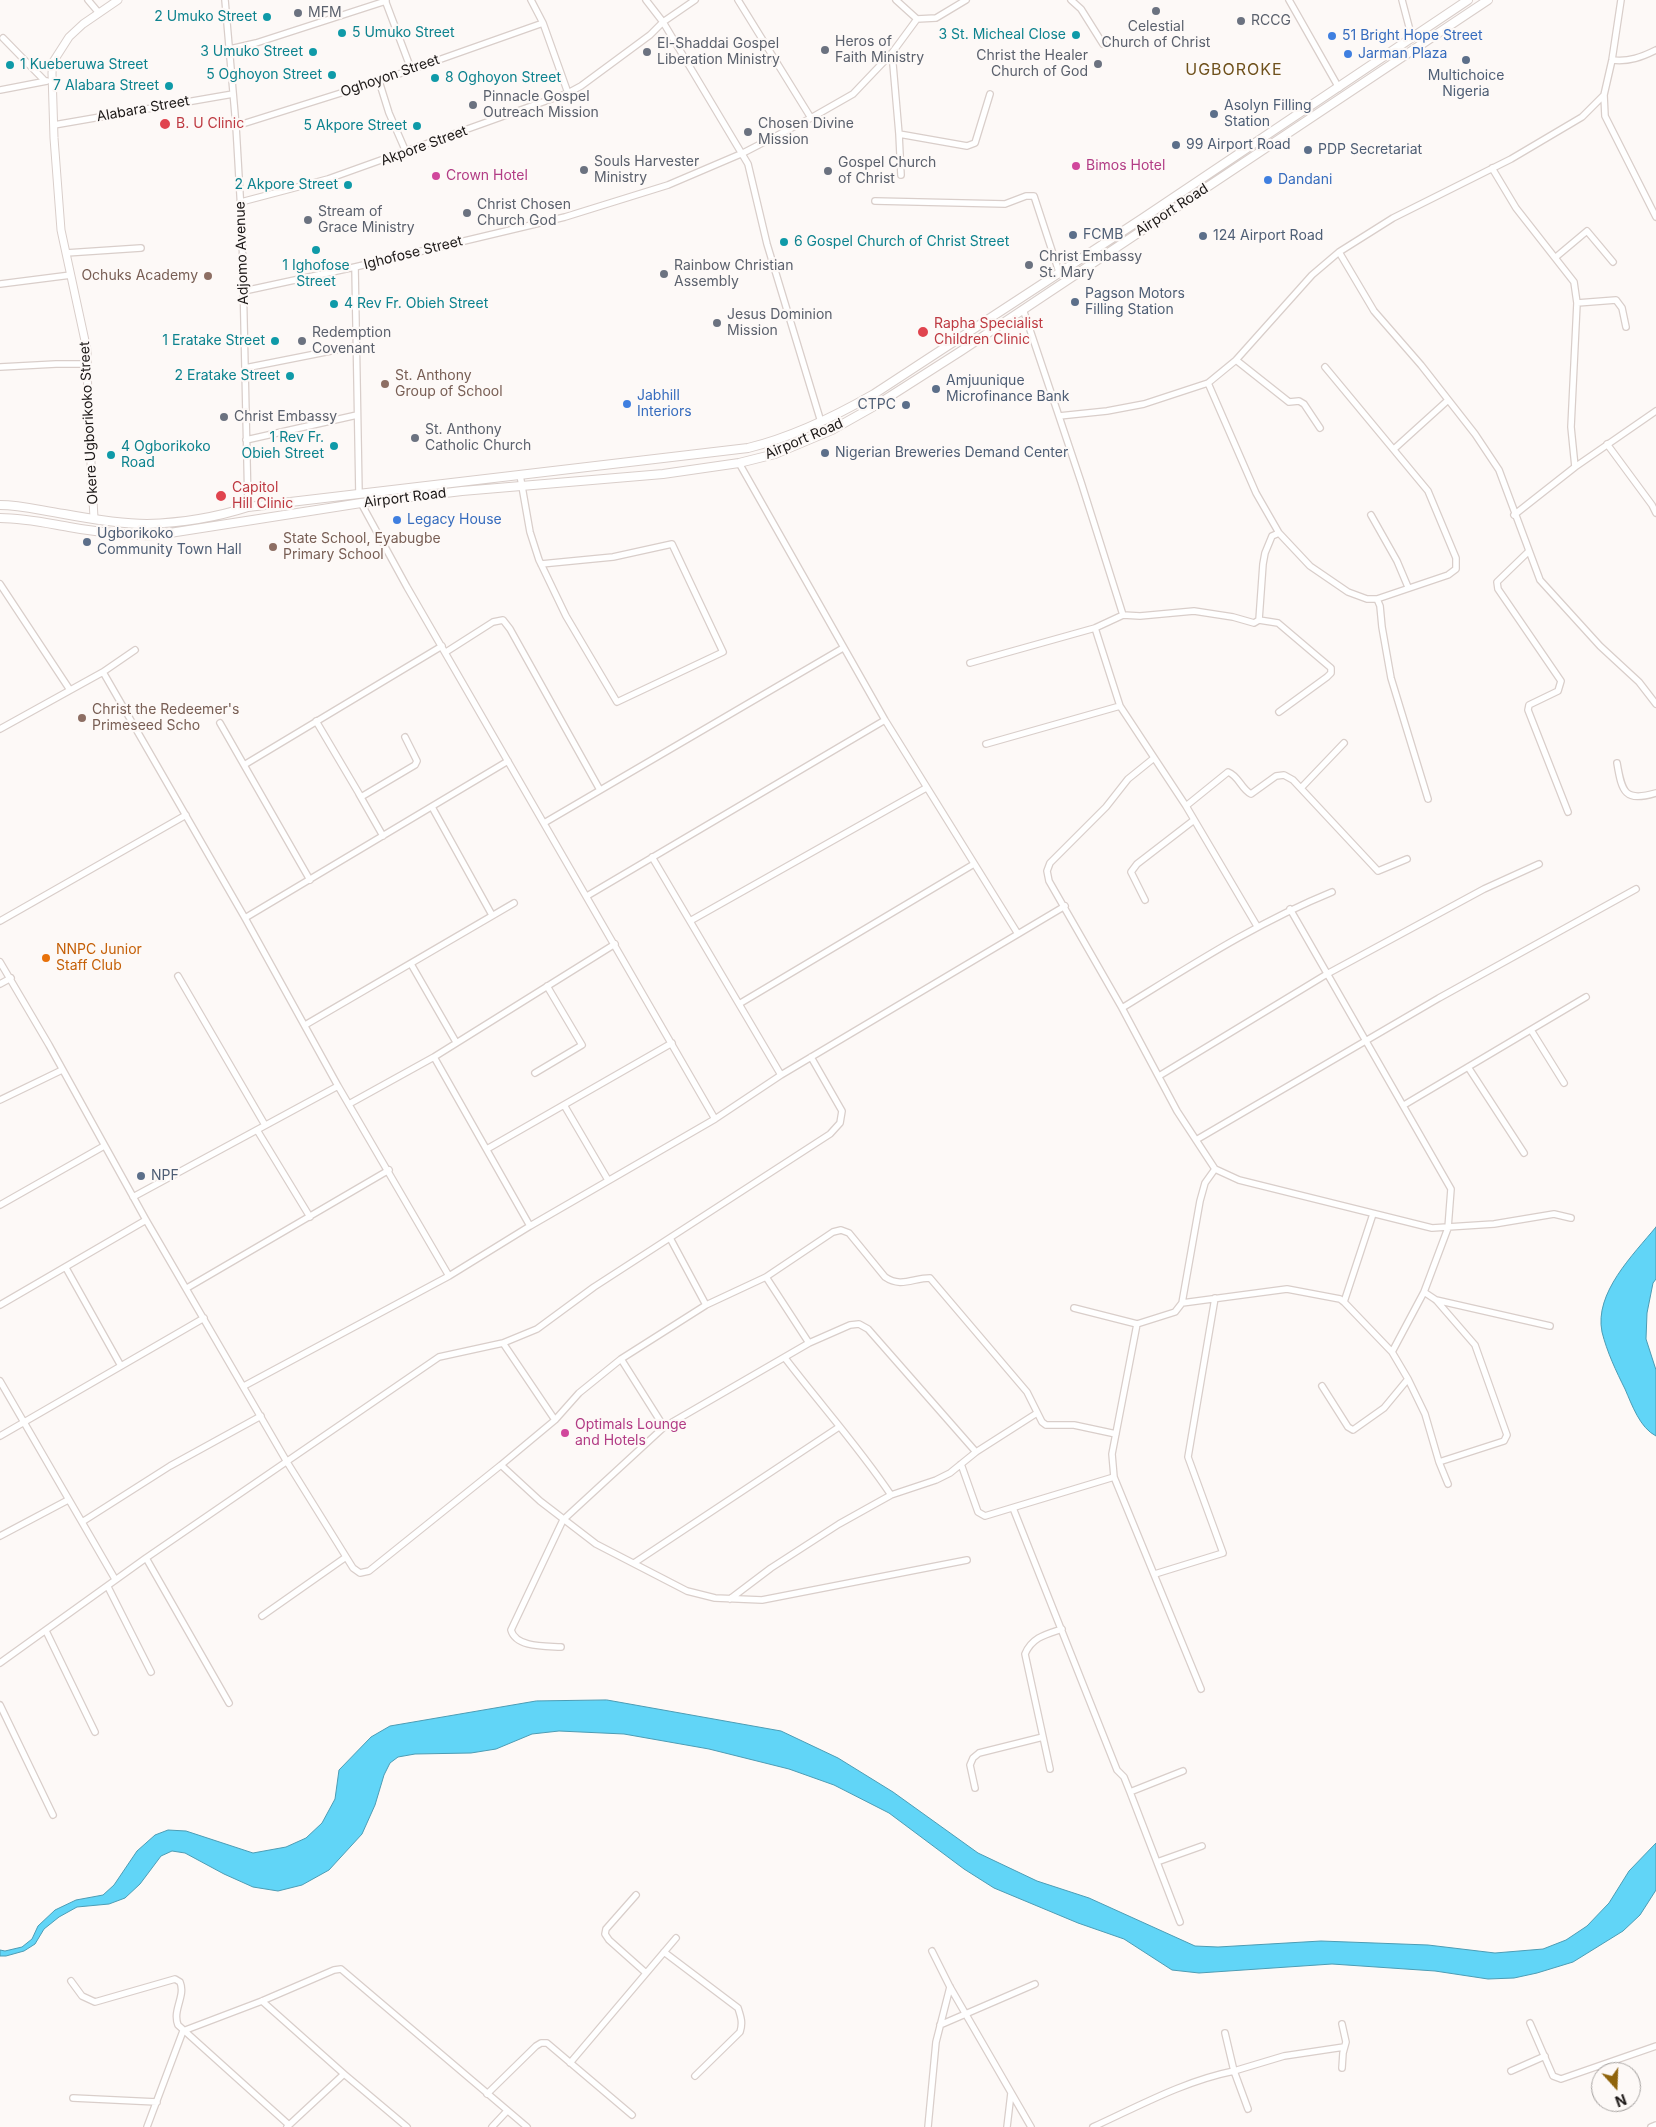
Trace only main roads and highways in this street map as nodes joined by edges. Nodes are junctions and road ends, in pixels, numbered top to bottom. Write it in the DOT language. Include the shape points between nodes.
graph roads {
  1 [pos="1468,0"];
  2 [pos="1488,0"];
  3 [pos="509,476"];
  4 [pos="511,487"];
  5 [pos="0,505"];
  6 [pos="0,518"];
  1 -- 3 [label="main road, Airport Road" via="874,394 821,422 748,448"];
  2 -- 4 [label="main road, Airport Road" via="1023,309 878,404 832,430 776,454 739,463 663,474"];
  3 -- 4 [label="main road"];
  3 -- 5 [label="main road, Airport Road" via="248,507 173,522 115,522 24,506"];
  4 -- 6 [label="main road, Airport Road" via="361,504 157,535 134,536"];
}
